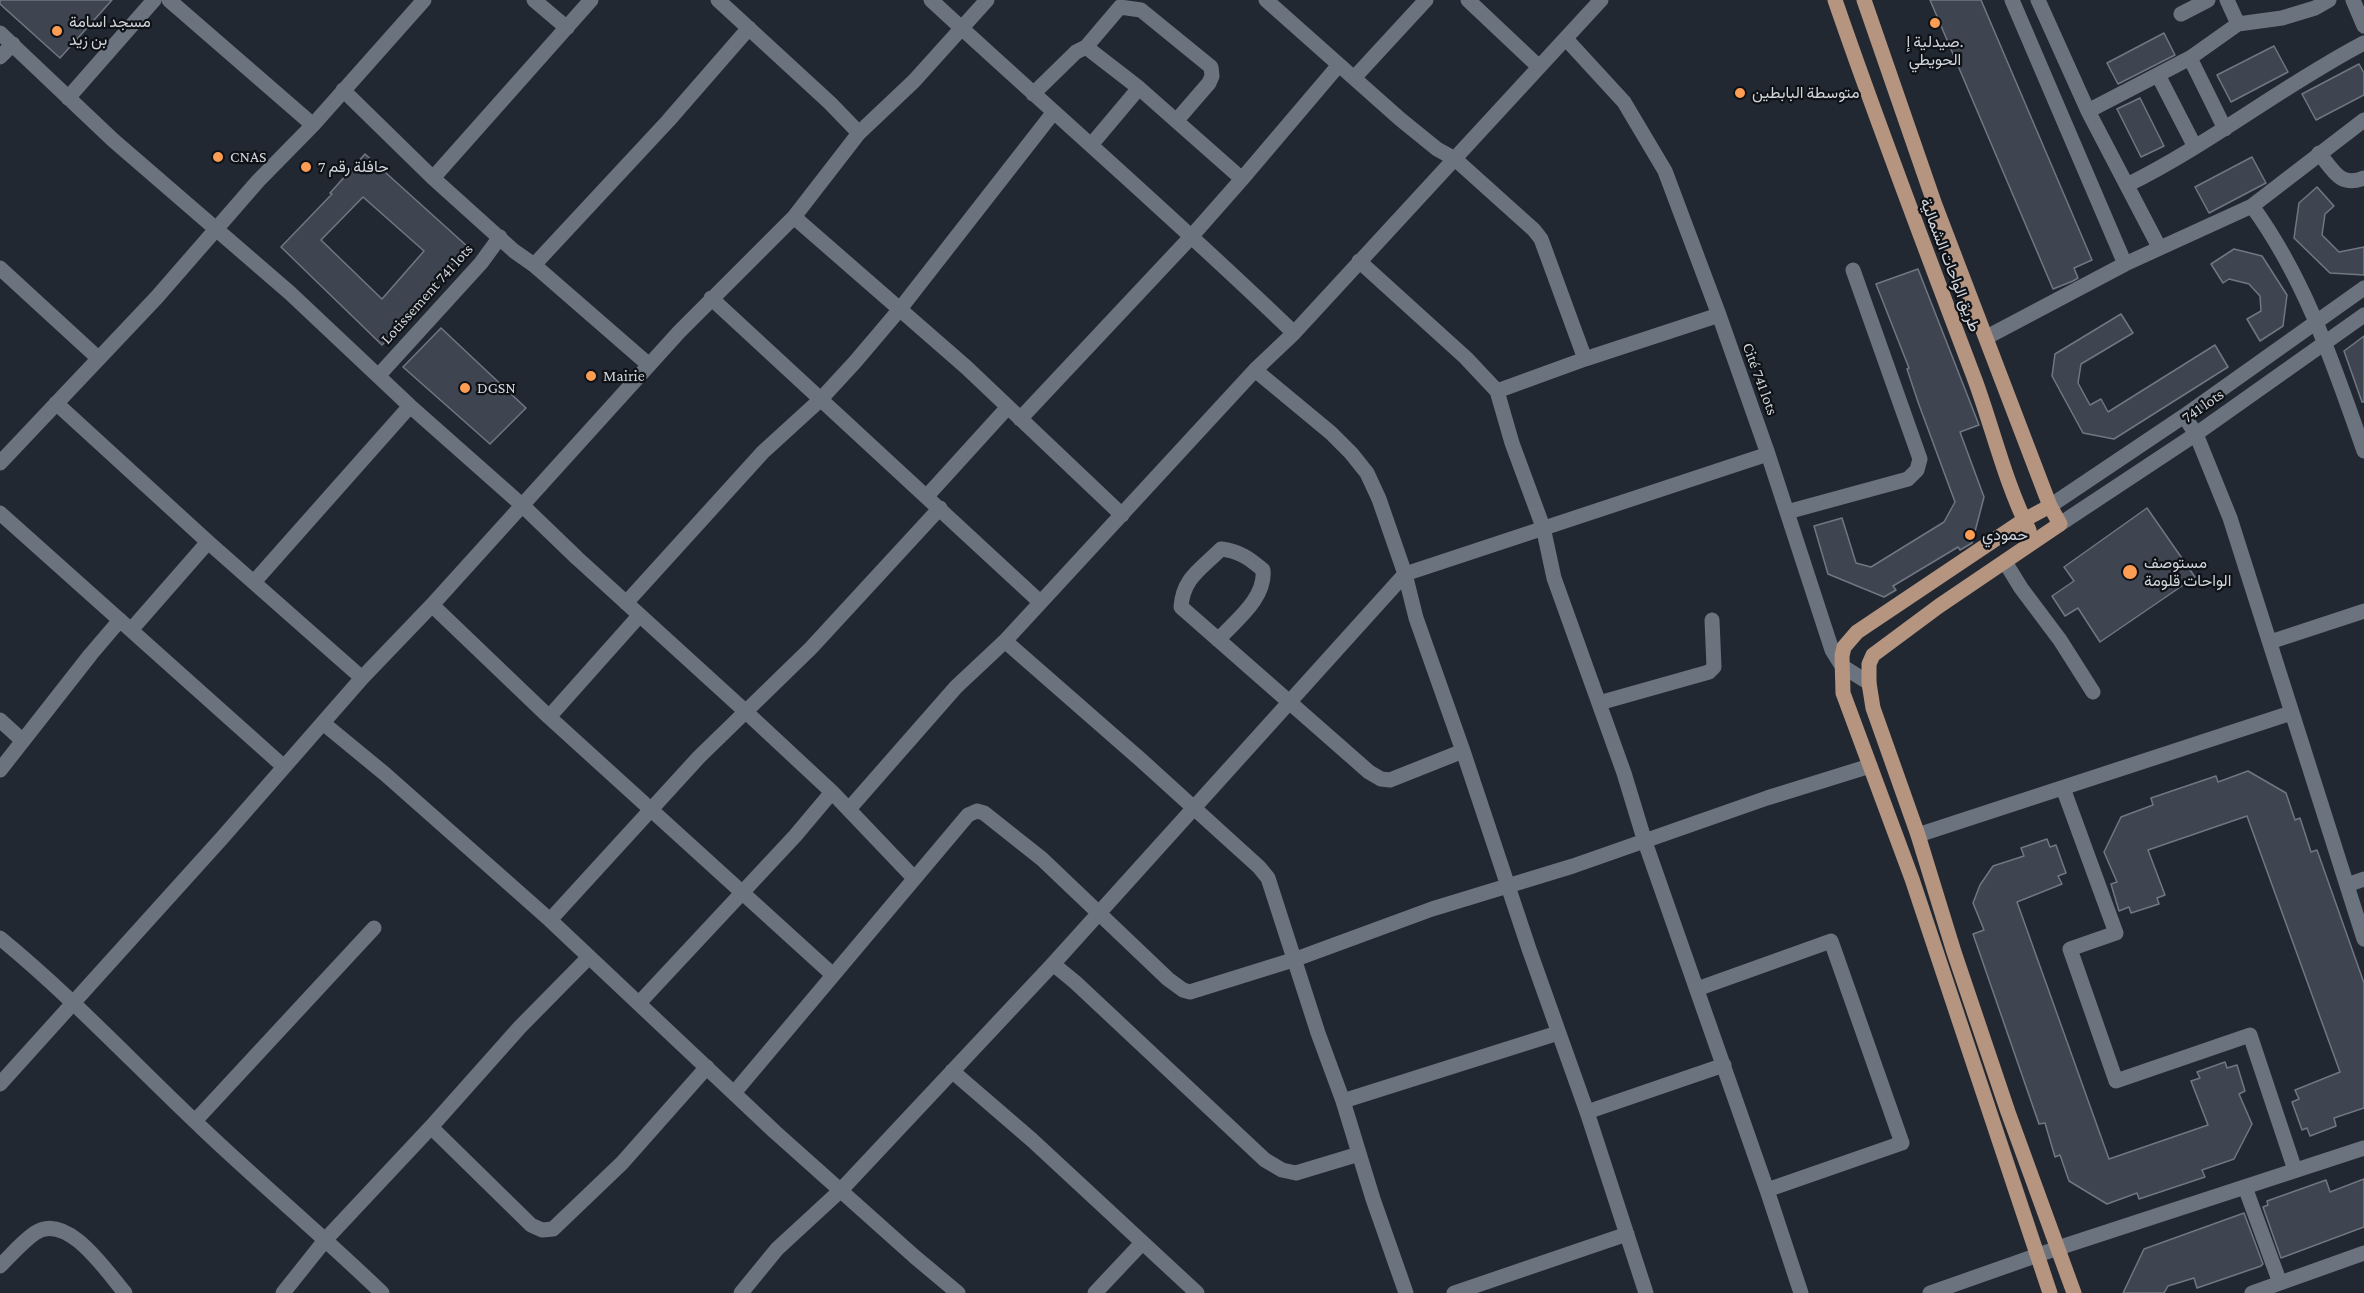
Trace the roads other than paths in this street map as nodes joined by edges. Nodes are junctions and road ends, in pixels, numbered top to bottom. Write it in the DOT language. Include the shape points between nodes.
graph roads {
  1 [pos="154,0"];
  2 [pos="169,0"];
  3 [pos="424,0"];
  4 [pos="534,0"];
  5 [pos="591,0"];
  6 [pos="718,0"];
  7 [pos="931,0"];
  8 [pos="987,0"];
  9 [pos="1266,0"];
  10 [pos="1426,0"];
  11 [pos="1468,0"];
  12 [pos="1601,0"];
  13 [pos="1835,0"];
  14 [pos="1864,0"];
  15 [pos="2012,0"];
  16 [pos="2037,0"];
  17 [pos="2208,0"];
  18 [pos="2227,0"];
  19 [pos="2330,0"];
  20 [pos="2353,0"];
  21 [pos="2181,14"];
  22 [pos="2238,24"];
  23 [pos="2364,26"];
  24 [pos="960,27"];
  25 [pos="567,28"];
  26 [pos="749,28"];
  27 [pos="0,33"];
  28 [pos="1567,40"];
  29 [pos="2364,43"];
  30 [pos="13,44"];
  31 [pos="1086,47"];
  32 [pos="0,57"];
  33 [pos="2190,58"];
  34 [pos="1338,66"];
  35 [pos="1539,67"];
  36 [pos="2158,75"];
  37 [pos="1354,78"];
  38 [pos="1139,88"];
  39 [pos="343,90"];
  40 [pos="1033,93"];
  41 [pos="68,98"];
  42 [pos="2088,111"];
  43 [pos="1053,113"];
  44 [pos="1177,120"];
  45 [pos="2364,120"];
  46 [pos="312,124"];
  47 [pos="2225,129"];
  48 [pos="859,133"];
  49 [pos="1091,145"];
  50 [pos="2195,147"];
  51 [pos="2319,153"];
  52 [pos="1455,159"];
  53 [pos="433,178"];
  54 [pos="2364,178"];
  55 [pos="1242,179"];
  56 [pos="2127,185"];
  57 [pos="2252,206"];
  58 [pos="794,217"];
  59 [pos="215,228"];
  60 [pos="500,237"];
  61 [pos="1190,238"];
  62 [pos="2159,247"];
  63 [pos="1359,261"];
  64 [pos="2125,264"];
  65 [pos="534,265"];
  66 [pos="0,268"];
  67 [pos="1853,270"];
  68 [pos="2364,288"];
  69 [pos="711,298"];
  70 [pos="900,309"];
  71 [pos="1719,315"];
  72 [pos="2364,315"];
  73 [pos="2316,322"];
  74 [pos="1294,333"];
  75 [pos="1987,337"];
  76 [pos="2326,342"];
  77 [pos="98,358"];
  78 [pos="1585,359"];
  79 [pos="649,366"];
  80 [pos="1255,370"];
  81 [pos="379,375"];
  82 [pos="1497,391"];
  83 [pos="820,400"];
  84 [pos="56,403"];
  85 [pos="410,406"];
  86 [pos="1007,408"];
  87 [pos="2184,416"];
  88 [pos="1020,418"];
  89 [pos="2196,434"];
  90 [pos="2364,451"];
  91 [pos="1768,454"];
  92 [pos="0,463"];
  93 [pos="927,496"];
  94 [pos="523,506"];
  95 [pos="2050,506"];
  96 [pos="940,508"];
  97 [pos="1787,512"];
  98 [pos="0,513"];
  99 [pos="1122,515"];
  100 [pos="2024,520"];
  101 [pos="2060,524"];
  102 [pos="1543,527"];
  103 [pos="208,542"];
  104 [pos="2035,542"];
  105 [pos="2005,562"];
  106 [pos="1405,574"];
  107 [pos="254,582"];
  108 [pos="1040,602"];
  109 [pos="626,603"];
  110 [pos="432,605"];
  111 [pos="2364,611"];
  112 [pos="639,616"];
  113 [pos="1712,620"];
  114 [pos="126,625"];
  115 [pos="1218,640"];
  116 [pos="1005,641"];
  117 [pos="2270,642"];
  118 [pos="1842,666"];
  119 [pos="362,678"];
  120 [pos="1869,683"];
  121 [pos="2093,692"];
  122 [pos="1290,702"];
  123 [pos="1599,703"];
  124 [pos="745,711"];
  125 [pos="2290,713"];
  126 [pos="549,717"];
  127 [pos="0,720"];
  128 [pos="323,723"];
  129 [pos="23,741"];
  130 [pos="1463,751"];
  131 [pos="283,766"];
  132 [pos="1870,766"];
  133 [pos="0,770"];
  134 [pos="2063,788"];
  135 [pos="832,792"];
  136 [pos="1195,808"];
  137 [pos="653,809"];
  138 [pos="849,809"];
  139 [pos="1918,835"];
  140 [pos="1645,842"];
  141 [pos="914,878"];
  142 [pos="2364,879"];
  143 [pos="2347,885"];
  144 [pos="1507,886"];
  145 [pos="742,890"];
  146 [pos="1098,914"];
  147 [pos="550,920"];
  148 [pos="374,927"];
  149 [pos="0,938"];
  150 [pos="2364,939"];
  151 [pos="589,957"];
  152 [pos="1296,959"];
  153 [pos="1053,964"];
  154 [pos="833,975"];
  155 [pos="1697,989"];
  156 [pos="640,1002"];
  157 [pos="72,1003"];
  158 [pos="1558,1033"];
  159 [pos="1724,1065"];
  160 [pos="707,1067"];
  161 [pos="952,1071"];
  162 [pos="0,1084"];
  163 [pos="734,1093"];
  164 [pos="1343,1101"];
  165 [pos="1587,1112"];
  166 [pos="195,1122"];
  167 [pos="431,1127"];
  168 [pos="2360,1152"];
  169 [pos="1359,1154"];
  170 [pos="2295,1170"];
  171 [pos="2245,1187"];
  172 [pos="841,1190"];
  173 [pos="1767,1190"];
  174 [pos="1627,1234"];
  175 [pos="326,1239"];
  176 [pos="1142,1243"];
  177 [pos="2058,1248"];
  178 [pos="2364,1253"];
  179 [pos="2037,1256"];
  180 [pos="0,1266"];
  181 [pos="2280,1283"];
  182 [pos="125,1293"];
  183 [pos="283,1293"];
  184 [pos="382,1293"];
  185 [pos="741,1293"];
  186 [pos="958,1293"];
  187 [pos="1095,1293"];
  188 [pos="1197,1293"];
  189 [pos="1406,1293"];
  190 [pos="1454,1293"];
  191 [pos="1646,1293"];
  192 [pos="1801,1293"];
  193 [pos="1930,1293"];
  194 [pos="2050,1293"];
  195 [pos="2074,1293"];
  196 [pos="2252,1293"];
  1 -- 41 [label="street"];
  2 -- 46 [label="street"];
  3 -- 39 [label="street"];
  4 -- 25 [label="street"];
  5 -- 25 [label="street"];
  6 -- 26 [label="street"];
  7 -- 24 [label="street"];
  8 -- 24 [label="street"];
  9 -- 34 [label="street"];
  10 -- 37 [label="street"];
  11 -- 35 [label="street"];
  12 -- 28 [label="street"];
  13 -- 100 [label="main road, طريق الواحات الشمالية"];
  14 -- 75 [label="main road, طريق الواحات الشمالية" via="1935,205"];
  15 -- 64 [label="street"];
  16 -- 42 [label="street"];
  17 -- 21 [label="street"];
  18 -- 22 [label="street"];
  19 -- 22 [label="street" via="2282,18"];
  20 -- 23 [label="street"];
  22 -- 33 [label="street"];
  24 -- 40 [label="street"];
  24 -- 48 [label="street" via="914,81"];
  25 -- 53 [label="street"];
  26 -- 48 [label="street"];
  26 -- 65 [label="street"];
  27 -- 30 [label="street"];
  28 -- 35 [label="street"];
  28 -- 71 [label="street, Cité 741 lots" via="1624,102 1665,171"];
  29 -- 47 [label="street" via="2306,75"];
  30 -- 32 [label="street"];
  30 -- 41 [label="street"];
  31 -- 38 [label="street"];
  31 -- 40 [label="street"];
  31 -- 44 [label="street" via="1120,7 1141,10 1150,17 1211,67 1209,83"];
  33 -- 36 [label="street"];
  33 -- 47 [label="street"];
  34 -- 37 [label="street"];
  34 -- 55 [label="street"];
  35 -- 52 [label="street"];
  36 -- 42 [label="street"];
  36 -- 50 [label="street"];
  37 -- 52 [label="street" via="1430,143"];
  38 -- 44 [label="street"];
  38 -- 49 [label="street"];
  39 -- 46 [label="street"];
  39 -- 53 [label="street"];
  40 -- 43 [label="street"];
  41 -- 59 [label="street"];
  42 -- 56 [label="street"];
  43 -- 49 [label="street"];
  43 -- 70 [label="street"];
  44 -- 55 [label="street"];
  45 -- 51 [label="street"];
  46 -- 59 [label="street"];
  47 -- 50 [label="street"];
  48 -- 58 [label="street"];
  49 -- 61 [label="street"];
  50 -- 56 [label="street"];
  51 -- 54 [label="street" via="2338,177 2353,183"];
  51 -- 57 [label="street"];
  52 -- 63 [label="street"];
  52 -- 78 [label="street" via="1525,220 1541,239"];
  53 -- 60 [label="street"];
  55 -- 61 [label="street"];
  56 -- 62 [label="street"];
  57 -- 62 [label="street"];
  57 -- 73 [label="street" via="2278,244"];
  58 -- 69 [label="street"];
  58 -- 70 [label="street"];
  59 -- 77 [label="street" via="157,297"];
  59 -- 81 [label="street"];
  60 -- 65 [label="street"];
  60 -- 81 [label="street, Lotissement 741 lots"];
  61 -- 74 [label="street"];
  61 -- 88 [label="street"];
  62 -- 64 [label="street"];
  63 -- 74 [label="street"];
  63 -- 82 [label="street"];
  64 -- 75 [label="street"];
  65 -- 79 [label="street"];
  66 -- 77 [label="street"];
  67 -- 97 [label="street" via="1920,459 1917,470 1908,479"];
  68 -- 73 [label="street"];
  69 -- 79 [label="street"];
  69 -- 83 [label="street"];
  70 -- 83 [label="street"];
  70 -- 86 [label="street"];
  71 -- 78 [label="street"];
  71 -- 91 [label="street, Cité 741 lots"];
  72 -- 76 [label="street, 741 lots"];
  73 -- 76 [label="street"];
  73 -- 87 [label="street"];
  74 -- 80 [label="street"];
  75 -- 95 [label="main road, طريق الواحات الشمالية"];
  76 -- 89 [label="street, 741 lots"];
  76 -- 90 [label="street"];
  77 -- 84 [label="street"];
  78 -- 82 [label="street"];
  79 -- 94 [label="street"];
  80 -- 99 [label="street"];
  80 -- 106 [label="street" via="1331,433 1367,473"];
  81 -- 85 [label="street"];
  82 -- 102 [label="street"];
  83 -- 93 [label="street"];
  83 -- 109 [label="street" via="763,452"];
  84 -- 92 [label="street"];
  84 -- 103 [label="street"];
  85 -- 94 [label="street"];
  85 -- 107 [label="street"];
  86 -- 88 [label="street"];
  86 -- 93 [label="street"];
  87 -- 89 [label="street"];
  87 -- 95 [label="street"];
  88 -- 99 [label="street"];
  89 -- 101 [label="street, 741 lots"];
  89 -- 117 [label="street" via="2230,519"];
  91 -- 97 [label="street, Cité 741 lots"];
  91 -- 102 [label="street"];
  93 -- 96 [label="street"];
  94 -- 109 [label="street"];
  94 -- 110 [label="street"];
  95 -- 100 [label="main road"];
  95 -- 101 [label="main road, طريق الواحات الشمالية"];
  96 -- 108 [label="street"];
  96 -- 124 [label="street" via="811,648"];
  97 -- 118 [label="street, Cité 741 lots" via="1826,636"];
  98 -- 114 [label="street"];
  99 -- 108 [label="street"];
  100 -- 104 [label="main road, طريق الواحات الشمالية"];
  100 -- 118 [label="main road" via="1857,632 1844,646"];
  101 -- 104 [label="main road"];
  102 -- 106 [label="street"];
  102 -- 123 [label="street" via="1554,578"];
  103 -- 107 [label="street"];
  103 -- 114 [label="street"];
  104 -- 105 [label="main road"];
  105 -- 120 [label="main road" via="1873,655"];
  105 -- 121 [label="street"];
  106 -- 122 [label="street"];
  106 -- 130 [label="street" via="1416,618"];
  107 -- 119 [label="street"];
  108 -- 116 [label="street"];
  109 -- 112 [label="street"];
  110 -- 119 [label="street"];
  110 -- 126 [label="street"];
  111 -- 117 [label="street"];
  112 -- 124 [label="street"];
  112 -- 126 [label="street"];
  113 -- 123 [label="street" via="1714,667 1709,672"];
  114 -- 129 [label="street"];
  114 -- 131 [label="street"];
  115 -- 115 [label="street" via="1181,607 1182,592 1221,549 1232,550 1263,570 1264,582 1260,592"];
  115 -- 122 [label="street"];
  116 -- 136 [label="street"];
  116 -- 138 [label="street" via="956,687"];
  117 -- 125 [label="street"];
  118 -- 120 [label="street"];
  118 -- 132 [label="main road" via="1843,693"];
  119 -- 128 [label="street"];
  120 -- 139 [label="main road" via="1873,708"];
  122 -- 130 [label="street" via="1381,779 1405,775"];
  122 -- 136 [label="street"];
  123 -- 140 [label="street"];
  124 -- 135 [label="street"];
  124 -- 137 [label="street"];
  125 -- 134 [label="street"];
  125 -- 143 [label="street"];
  126 -- 137 [label="street"];
  127 -- 129 [label="street"];
  128 -- 131 [label="street"];
  128 -- 147 [label="street"];
  129 -- 133 [label="street"];
  130 -- 144 [label="street"];
  131 -- 157 [label="street"];
  132 -- 140 [label="street"];
  132 -- 179 [label="main road" via="1912,879"];
  134 -- 139 [label="street"];
  134 -- 170 [label="street" via="2116,933 2070,949 2116,1081 2250,1035"];
  135 -- 138 [label="street"];
  135 -- 145 [label="street"];
  136 -- 146 [label="street"];
  136 -- 152 [label="street" via="1268,878"];
  137 -- 145 [label="street"];
  137 -- 147 [label="street"];
  138 -- 141 [label="street"];
  139 -- 177 [label="main road" via="2008,1112"];
  140 -- 144 [label="street"];
  140 -- 155 [label="street"];
  141 -- 146 [label="street" via="968,815 977,811 1042,859"];
  141 -- 154 [label="street"];
  142 -- 143 [label="street"];
  143 -- 150 [label="street"];
  144 -- 152 [label="street"];
  144 -- 158 [label="street"];
  145 -- 154 [label="street"];
  145 -- 156 [label="street"];
  146 -- 152 [label="street" via="1168,979 1190,992"];
  146 -- 153 [label="street"];
  147 -- 151 [label="street"];
  148 -- 166 [label="street"];
  149 -- 157 [label="street"];
  151 -- 156 [label="street"];
  151 -- 167 [label="street"];
  152 -- 164 [label="street"];
  153 -- 161 [label="street"];
  153 -- 169 [label="street" via="1265,1160 1296,1173"];
  154 -- 163 [label="street"];
  155 -- 159 [label="street"];
  155 -- 173 [label="street" via="1832,941 1902,1143"];
  156 -- 160 [label="street"];
  157 -- 162 [label="street"];
  157 -- 166 [label="street"];
  158 -- 164 [label="street"];
  158 -- 165 [label="street"];
  159 -- 165 [label="street"];
  159 -- 173 [label="street"];
  160 -- 163 [label="street"];
  160 -- 167 [label="street" via="622,1163 553,1229 531,1225"];
  161 -- 172 [label="street"];
  161 -- 176 [label="street"];
  163 -- 172 [label="street"];
  164 -- 169 [label="street"];
  165 -- 174 [label="street"];
  166 -- 175 [label="street"];
  167 -- 175 [label="street"];
  168 -- 170 [label="street"];
  169 -- 189 [label="street"];
  170 -- 171 [label="street"];
  171 -- 177 [label="street"];
  171 -- 181 [label="street"];
  172 -- 185 [label="street" via="777,1249"];
  172 -- 186 [label="street"];
  173 -- 192 [label="street"];
  174 -- 190 [label="street"];
  174 -- 191 [label="street"];
  175 -- 183 [label="street"];
  175 -- 184 [label="street"];
  176 -- 187 [label="street"];
  176 -- 188 [label="street"];
  177 -- 179 [label="street"];
  177 -- 195 [label="main road"];
  178 -- 181 [label="street"];
  179 -- 193 [label="street"];
  179 -- 194 [label="main road"];
  180 -- 182 [label="street" via="36,1232 51,1228 82,1243"];
  181 -- 196 [label="street"];
}
